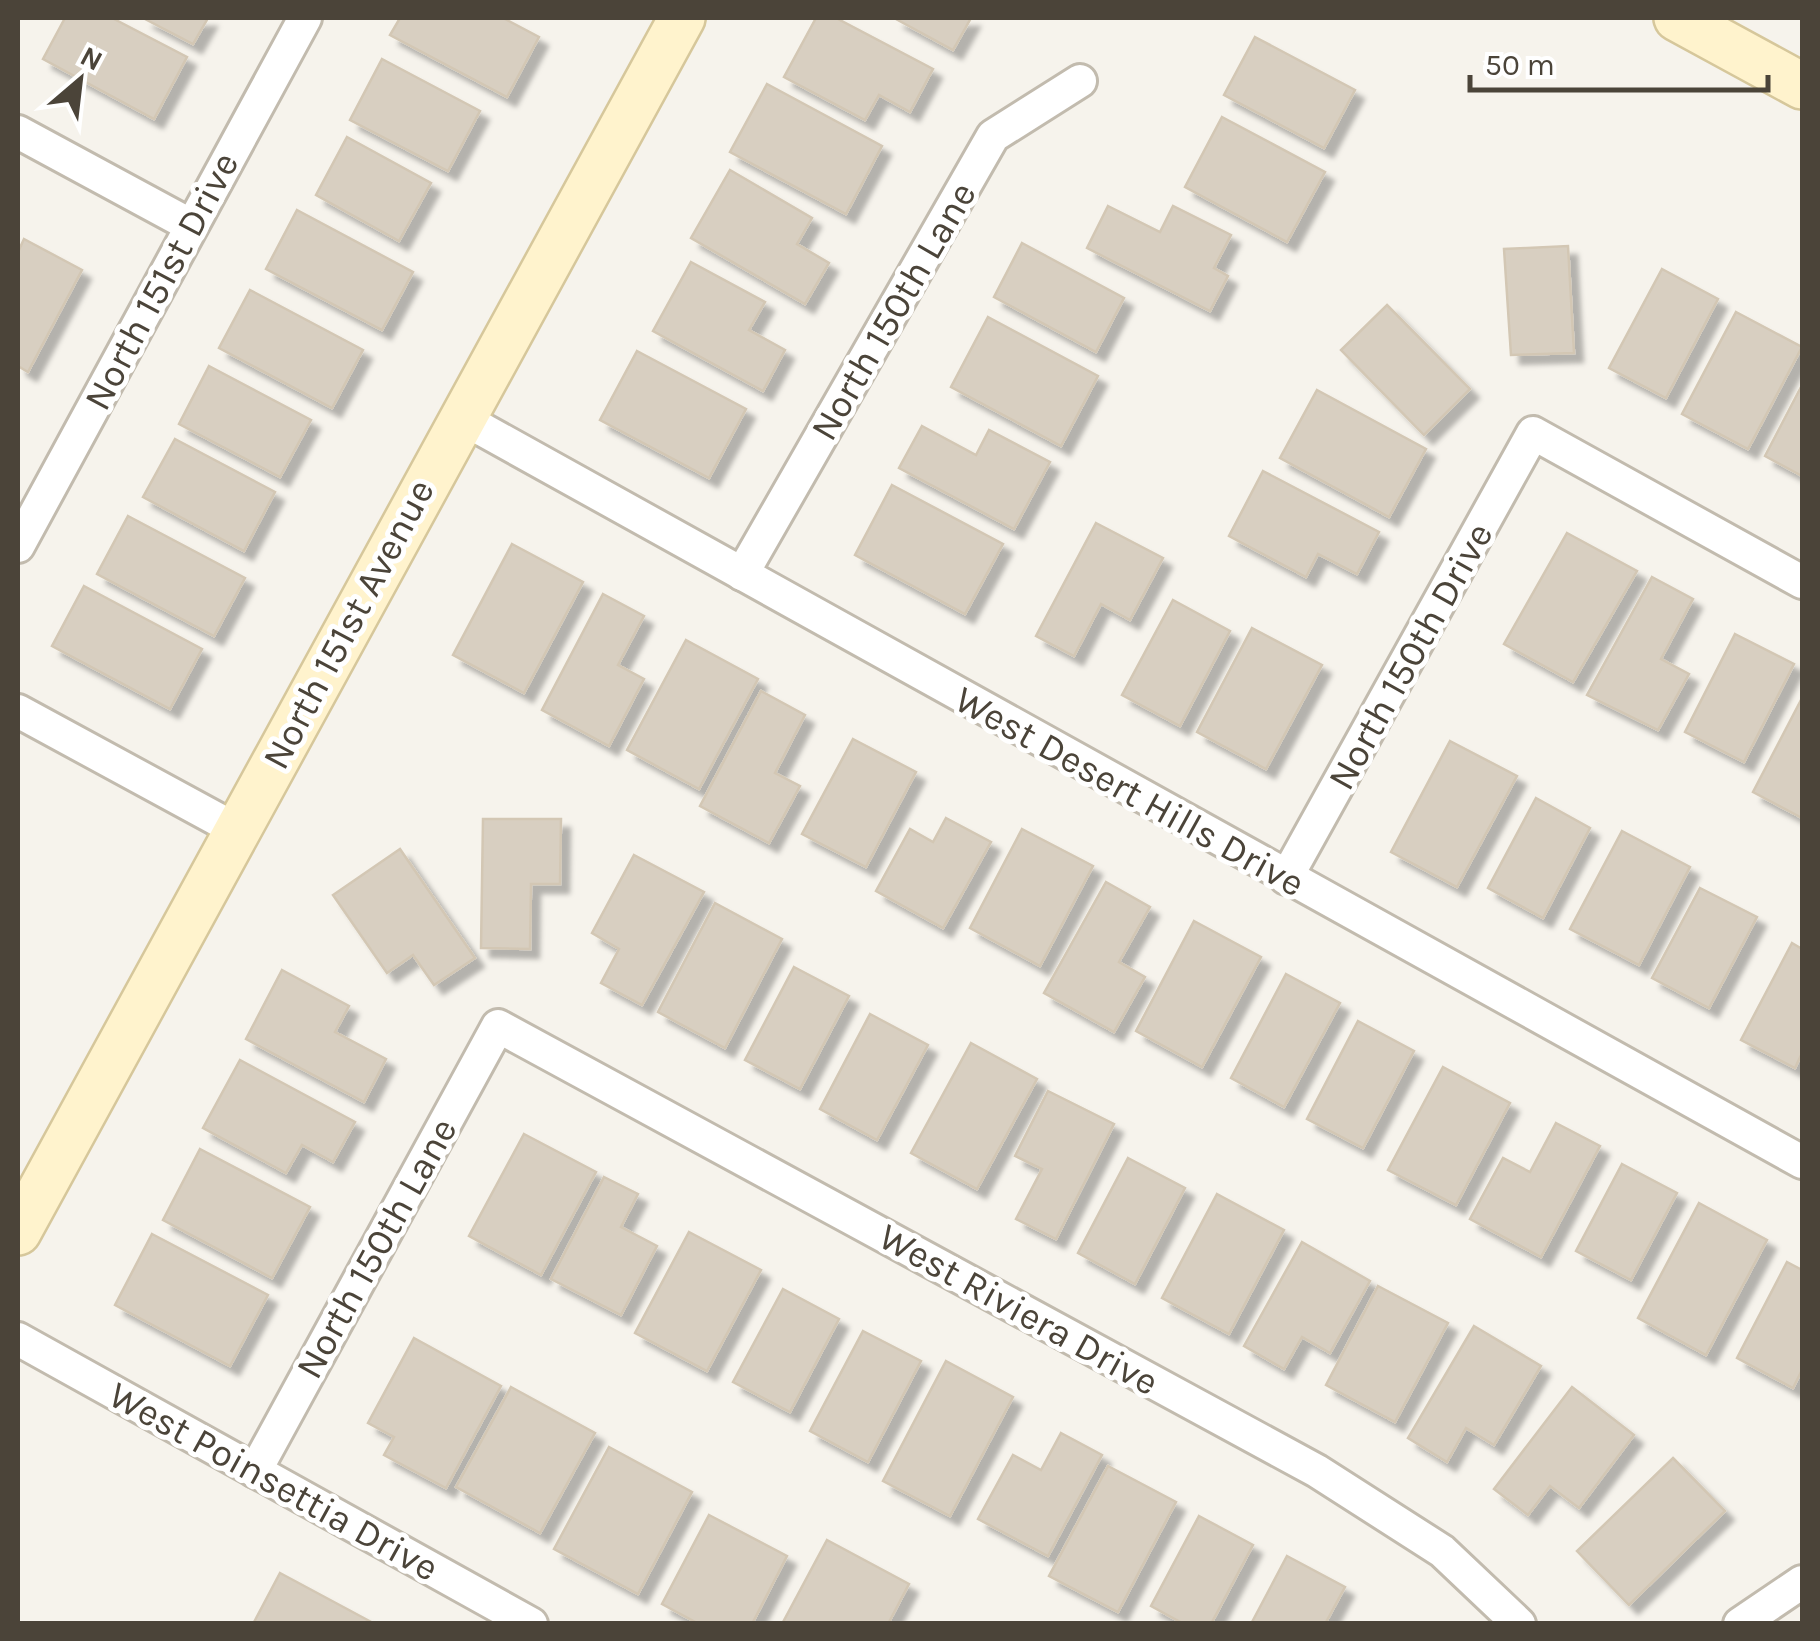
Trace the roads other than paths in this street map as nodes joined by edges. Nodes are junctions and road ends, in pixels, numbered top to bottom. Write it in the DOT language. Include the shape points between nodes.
graph roads {
  1 [pos="305,18"];
  2 [pos="682,18"];
  3 [pos="1677,18"];
  4 [pos="1080,82"];
  5 [pos="1802,86"];
  6 [pos="18,132"];
  7 [pos="190,225"];
  8 [pos="460,417"];
  9 [pos="18,546"];
  10 [pos="742,574"];
  11 [pos="1802,582"];
  12 [pos="18,711"];
  13 [pos="237,830"];
  14 [pos="1286,878"];
  15 [pos="498,1026"];
  16 [pos="1802,1162"];
  17 [pos="18,1232"];
  18 [pos="18,1339"];
  19 [pos="255,1470"];
  20 [pos="1802,1582"];
  21 [pos="486,1613"];
  22 [pos="531,1624"];
  23 [pos="1519,1624"];
  24 [pos="1740,1624"];
  1 -- 7 [label="street, North 151st Drive"];
  2 -- 8 [label="street, North 151st Avenue"];
  3 -- 5 [label="street"];
  4 -- 10 [label="street, North 150th Lane" via="993,136"];
  6 -- 7 [label="street"];
  7 -- 9 [label="street, North 151st Drive"];
  8 -- 10 [label="street, West Desert Hills Drive"];
  8 -- 13 [label="street, North 151st Avenue"];
  10 -- 14 [label="street, West Desert Hills Drive"];
  11 -- 14 [label="street, North 150th Drive" via="1533,433"];
  12 -- 13 [label="street"];
  13 -- 17 [label="street, North 151st Avenue"];
  14 -- 16 [label="street, West Desert Hills Drive"];
  15 -- 19 [label="street, North 150th Lane"];
  15 -- 23 [label="street, West Riviera Drive" via="1317,1472 1442,1551"];
  18 -- 19 [label="street, West Poinsettia Drive"];
  19 -- 21 [label="street, West Poinsettia Drive"];
  20 -- 24 [label="street"];
  21 -- 22 [label="street, West Poinsettia Drive"];
}
